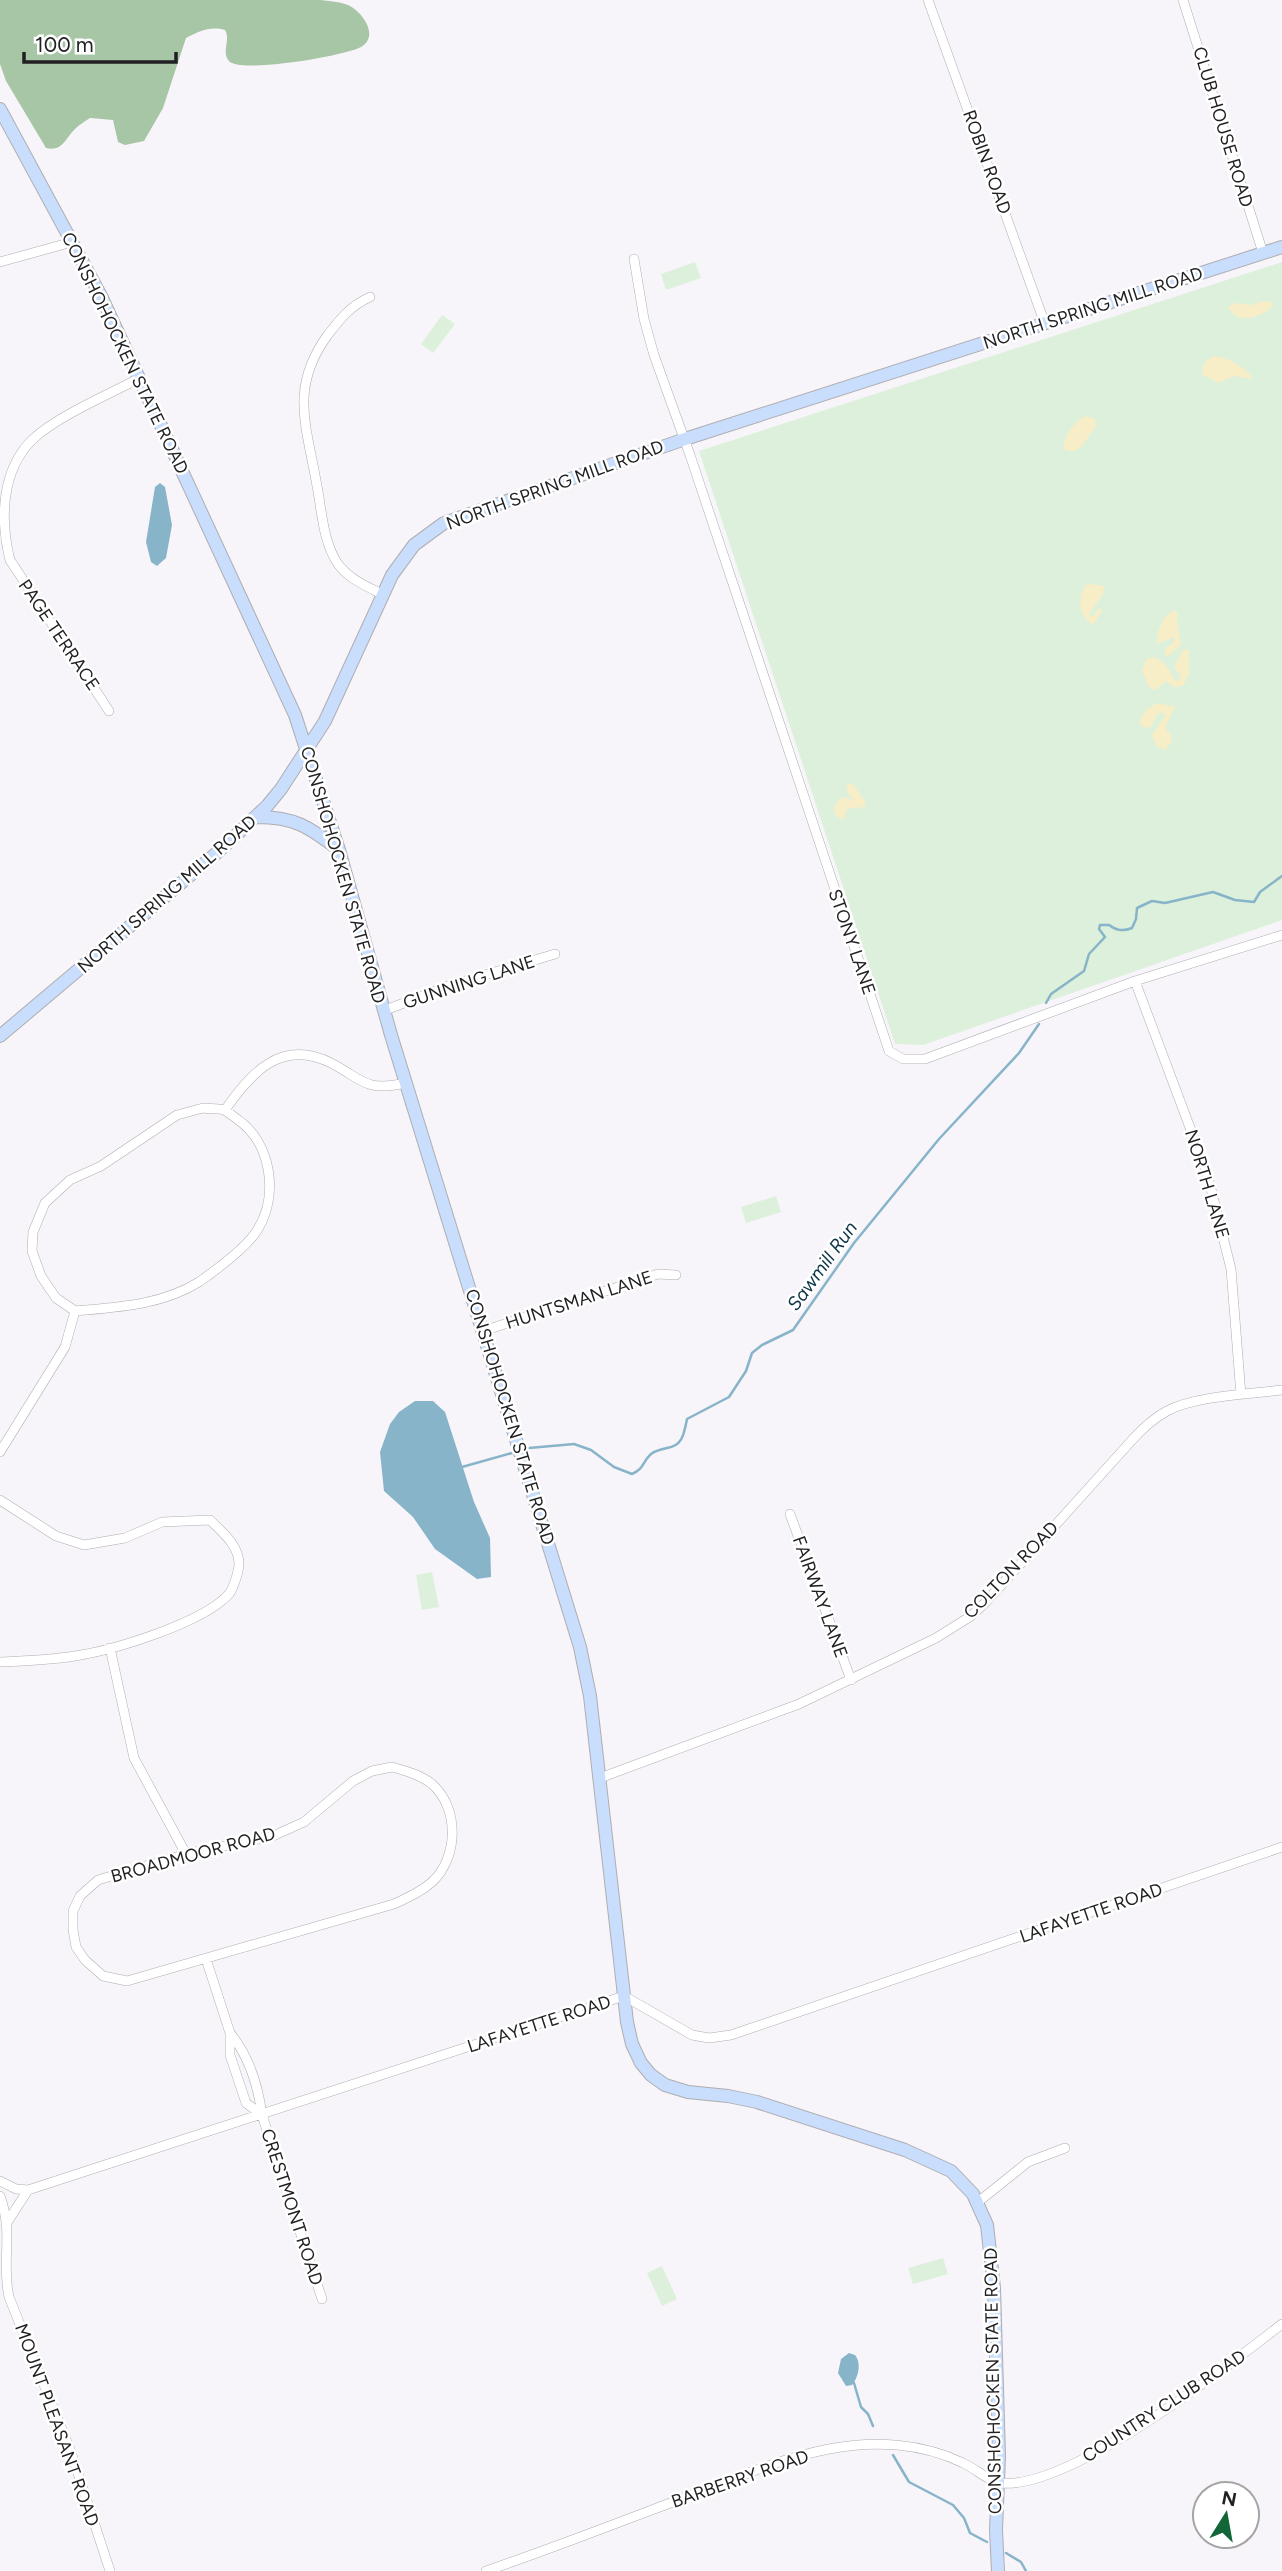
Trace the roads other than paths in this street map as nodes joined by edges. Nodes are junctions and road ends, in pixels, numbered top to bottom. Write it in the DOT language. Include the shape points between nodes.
graph roads {
  1 [pos="928,0"];
  2 [pos="1183,0"];
  3 [pos="0,109"];
  4 [pos="72,242"];
  5 [pos="1282,247"];
  6 [pos="1263,253"];
  7 [pos="634,259"];
  8 [pos="0,262"];
  9 [pos="370,297"];
  10 [pos="1045,324"];
  11 [pos="140,377"];
  12 [pos="685,439"];
  13 [pos="382,594"];
  14 [pos="109,712"];
  15 [pos="307,750"];
  16 [pos="257,817"];
  17 [pos="339,850"];
  18 [pos="1282,936"];
  19 [pos="555,954"];
  20 [pos="1135,981"];
  21 [pos="383,1011"];
  22 [pos="0,1036"];
  23 [pos="405,1083"];
  24 [pos="225,1110"];
  25 [pos="676,1275"];
  26 [pos="75,1311"];
  27 [pos="483,1331"];
  28 [pos="1282,1390"];
  29 [pos="1241,1395"];
  30 [pos="0,1452"];
  31 [pos="0,1500"];
  32 [pos="790,1514"];
  33 [pos="110,1648"];
  34 [pos="0,1662"];
  35 [pos="850,1679"];
  36 [pos="600,1778"];
  37 [pos="1282,1847"];
  38 [pos="186,1854"];
  39 [pos="206,1959"];
  40 [pos="624,1996"];
  41 [pos="230,2033"];
  42 [pos="262,2115"];
  43 [pos="1065,2148"];
  44 [pos="0,2181"];
  45 [pos="27,2190"];
  46 [pos="0,2196"];
  47 [pos="978,2203"];
  48 [pos="8,2221"];
  49 [pos="3,2273"];
  50 [pos="322,2299"];
  51 [pos="1282,2324"];
  52 [pos="998,2483"];
  53 [pos="110,2571"];
  54 [pos="486,2571"];
  55 [pos="998,2571"];
  1 -- 10 [label="street, ROBIN ROAD"];
  2 -- 6 [label="street, CLUB HOUSE ROAD"];
  3 -- 4 [label="main road, CONSHOHOCKEN STATE ROAD"];
  4 -- 8 [label="street"];
  4 -- 11 [label="main road, CONSHOHOCKEN STATE ROAD"];
  5 -- 6 [label="main road, NORTH SPRING MILL ROAD"];
  6 -- 10 [label="main road, NORTH SPRING MILL ROAD"];
  7 -- 12 [label="street" via="643,319"];
  9 -- 13 [label="street" via="342,315 314,355 305,378 303,405 332,552 350,577"];
  10 -- 12 [label="main road, NORTH SPRING MILL ROAD"];
  11 -- 14 [label="street, PAGE TERRACE" via="33,439 13,468 0,516 10,560"];
  11 -- 15 [label="main road, CONSHOHOCKEN STATE ROAD"];
  12 -- 13 [label="main road, NORTH SPRING MILL ROAD" via="444,523 405,555"];
  12 -- 20 [label="street, STONY LANE" via="889,1051 904,1059 925,1059"];
  13 -- 15 [label="main road, NORTH SPRING MILL ROAD" via="329,713"];
  15 -- 16 [label="main road, NORTH SPRING MILL ROAD"];
  15 -- 17 [label="main road, CONSHOHOCKEN STATE ROAD"];
  16 -- 17 [label="main road" via="298,821"];
  16 -- 22 [label="main road, NORTH SPRING MILL ROAD"];
  17 -- 21 [label="main road, CONSHOHOCKEN STATE ROAD"];
  18 -- 20 [label="street, STONY LANE"];
  19 -- 21 [label="street, GUNNING LANE"];
  20 -- 29 [label="street, NORTH LANE" via="1207,1172 1231,1269"];
  21 -- 23 [label="main road, CONSHOHOCKEN STATE ROAD"];
  23 -- 24 [label="street" via="374,1086 320,1058 285,1056 252,1074"];
  23 -- 27 [label="main road, CONSHOHOCKEN STATE ROAD"];
  24 -- 26 [label="street" via="203,1108 177,1115 101,1166 70,1180 45,1203 33,1232 32,1251 56,1298"];
  24 -- 26 [label="street" via="244,1123 266,1159 270,1197 258,1229 198,1282 161,1300"];
  25 -- 27 [label="street, HUNTSMAN LANE" via="658,1274"];
  26 -- 30 [label="street" via="65,1347"];
  27 -- 36 [label="main road, CONSHOHOCKEN STATE ROAD" via="580,1647"];
  28 -- 29 [label="street, COLTON ROAD"];
  29 -- 35 [label="street, COLTON ROAD" via="1179,1406 1155,1419 971,1616"];
  31 -- 33 [label="street" via="56,1536 84,1545 125,1538 162,1522 210,1520 232,1542 239,1564 230,1593 200,1616"];
  32 -- 35 [label="street, FAIRWAY LANE"];
  33 -- 34 [label="street" via="44,1660"];
  33 -- 38 [label="street" via="134,1758"];
  35 -- 36 [label="street, COLTON ROAD" via="769,1717"];
  36 -- 40 [label="main road, CONSHOHOCKEN STATE ROAD"];
  37 -- 40 [label="street, LAFAYETTE ROAD" via="731,2035 692,2035"];
  38 -- 39 [label="street, BROADMOOR ROAD" via="98,1880 80,1896 73,1911 76,1947 103,1976 127,1981"];
  38 -- 39 [label="street, BROADMOOR ROAD" via="273,1836 304,1822 372,1770 393,1767 433,1785 451,1819 448,1857 433,1881 419,1892 394,1904"];
  39 -- 41 [label="street"];
  40 -- 42 [label="street, LAFAYETTE ROAD"];
  40 -- 47 [label="main road, CONSHOHOCKEN STATE ROAD" via="636,2054 646,2070 665,2085 757,2102 917,2154 951,2171"];
  41 -- 42 [label="street" via="244,2050"];
  41 -- 42 [label="street" via="230,2055 246,2103"];
  42 -- 45 [label="street, LAFAYETTE ROAD"];
  42 -- 50 [label="street, CRESTMONT ROAD"];
  43 -- 47 [label="street" via="1028,2162"];
  44 -- 45 [label="street"];
  45 -- 48 [label="street"];
  46 -- 48 [label="street, MOUNT PLEASANT ROAD"];
  47 -- 52 [label="main road, CONSHOHOCKEN STATE ROAD" via="987,2225 992,2262"];
  48 -- 49 [label="street, MOUNT PLEASANT ROAD"];
  49 -- 53 [label="street, MOUNT PLEASANT ROAD" via="71,2452"];
  51 -- 52 [label="street, COUNTRY CLUB ROAD" via="1228,2366 1096,2453 1042,2475"];
  52 -- 54 [label="street, BARBERRY ROAD" via="963,2462 916,2448 868,2444 829,2449 774,2463"];
  52 -- 55 [label="main road, CONSHOHOCKEN STATE ROAD"];
}
